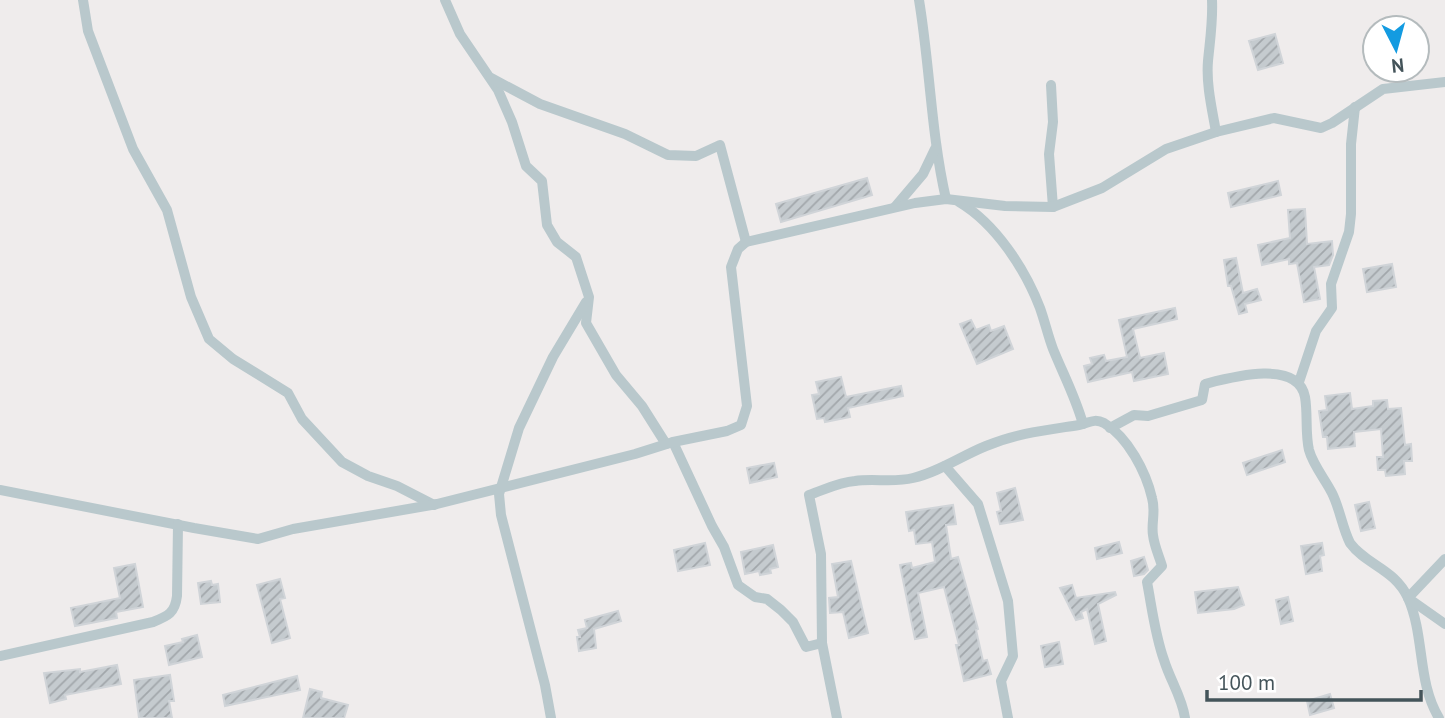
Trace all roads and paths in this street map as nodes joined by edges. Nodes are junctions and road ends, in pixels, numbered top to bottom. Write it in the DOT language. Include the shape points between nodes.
graph roads {
  1 [pos="83,0"];
  2 [pos="445,0"];
  3 [pos="919,0"];
  4 [pos="1212,0"];
  5 [pos="488,77"];
  6 [pos="1445,82"];
  7 [pos="1051,85"];
  8 [pos="1356,107"];
  9 [pos="1216,132"];
  10 [pos="936,146"];
  11 [pos="951,200"];
  12 [pos="1053,207"];
  13 [pos="894,208"];
  14 [pos="746,242"];
  15 [pos="589,297"];
  16 [pos="1299,382"];
  17 [pos="1083,424"];
  18 [pos="1110,428"];
  19 [pos="670,443"];
  20 [pos="945,466"];
  21 [pos="501,488"];
  22 [pos="0,489"];
  23 [pos="434,505"];
  24 [pos="178,524"];
  25 [pos="1445,559"];
  26 [pos="1408,598"];
  27 [pos="1445,624"];
  28 [pos="822,643"];
  29 [pos="0,656"];
  30 [pos="1438,715"];
  31 [pos="551,718"];
  32 [pos="837,718"];
  33 [pos="1008,718"];
  34 [pos="1185,718"];
  1 -- 23 [label="street" via="88,31 133,149 167,210 191,297 209,339 288,393 302,419 342,462"];
  2 -- 5 [label="street"];
  3 -- 10 [label="street"];
  4 -- 9 [label="street" via="1208,75"];
  5 -- 14 [label="street" via="540,104 625,134 668,155 696,156 720,145"];
  5 -- 15 [label="street" via="512,122 526,166 542,181 547,225 557,242 576,257"];
  6 -- 8 [label="street" via="1383,89"];
  7 -- 12 [label="street"];
  8 -- 9 [label="street" via="1321,128 1274,118"];
  8 -- 16 [label="street" via="1349,232 1331,284 1332,308 1316,331"];
  9 -- 12 [label="street" via="1166,149 1102,188"];
  10 -- 11 [label="street"];
  10 -- 13 [label="street" via="923,174"];
  11 -- 12 [label="street"];
  11 -- 13 [label="street"];
  11 -- 17 [label="street" via="987,223 1025,277"];
  13 -- 14 [label="street"];
  14 -- 19 [label="street" via="731,267 747,403 741,425"];
  15 -- 19 [label="street" via="586,323 616,375"];
  15 -- 21 [label="street" via="519,428"];
  16 -- 18 [label="street" via="1274,373 1217,381 1205,384 1202,400 1149,416 1134,415"];
  16 -- 26 [label="street" via="1305,395 1309,449 1350,543 1391,575"];
  17 -- 18 [label="street" via="1092,420"];
  17 -- 20 [label="street" via="1027,432 986,445"];
  18 -- 34 [label="street" via="1133,454 1153,500 1152,533 1162,566 1147,582 1158,642"];
  19 -- 21 [label="street"];
  19 -- 28 [label="street" via="738,585 782,610 806,647"];
  20 -- 28 [label="street" via="913,478 855,481 809,495 821,554"];
  20 -- 33 [label="street" via="978,505 1006,593 1013,656 1001,681"];
  21 -- 23 [label="street"];
  21 -- 31 [label="street" via="501,515"];
  22 -- 24 [label="street"];
  23 -- 24 [label="street" via="258,539"];
  24 -- 29 [label="street" via="177,596 172,613 153,622"];
  25 -- 26 [label="street"];
  26 -- 27 [label="street"];
  26 -- 30 [label="street" via="1429,698"];
  28 -- 32 [label="street"];
}
